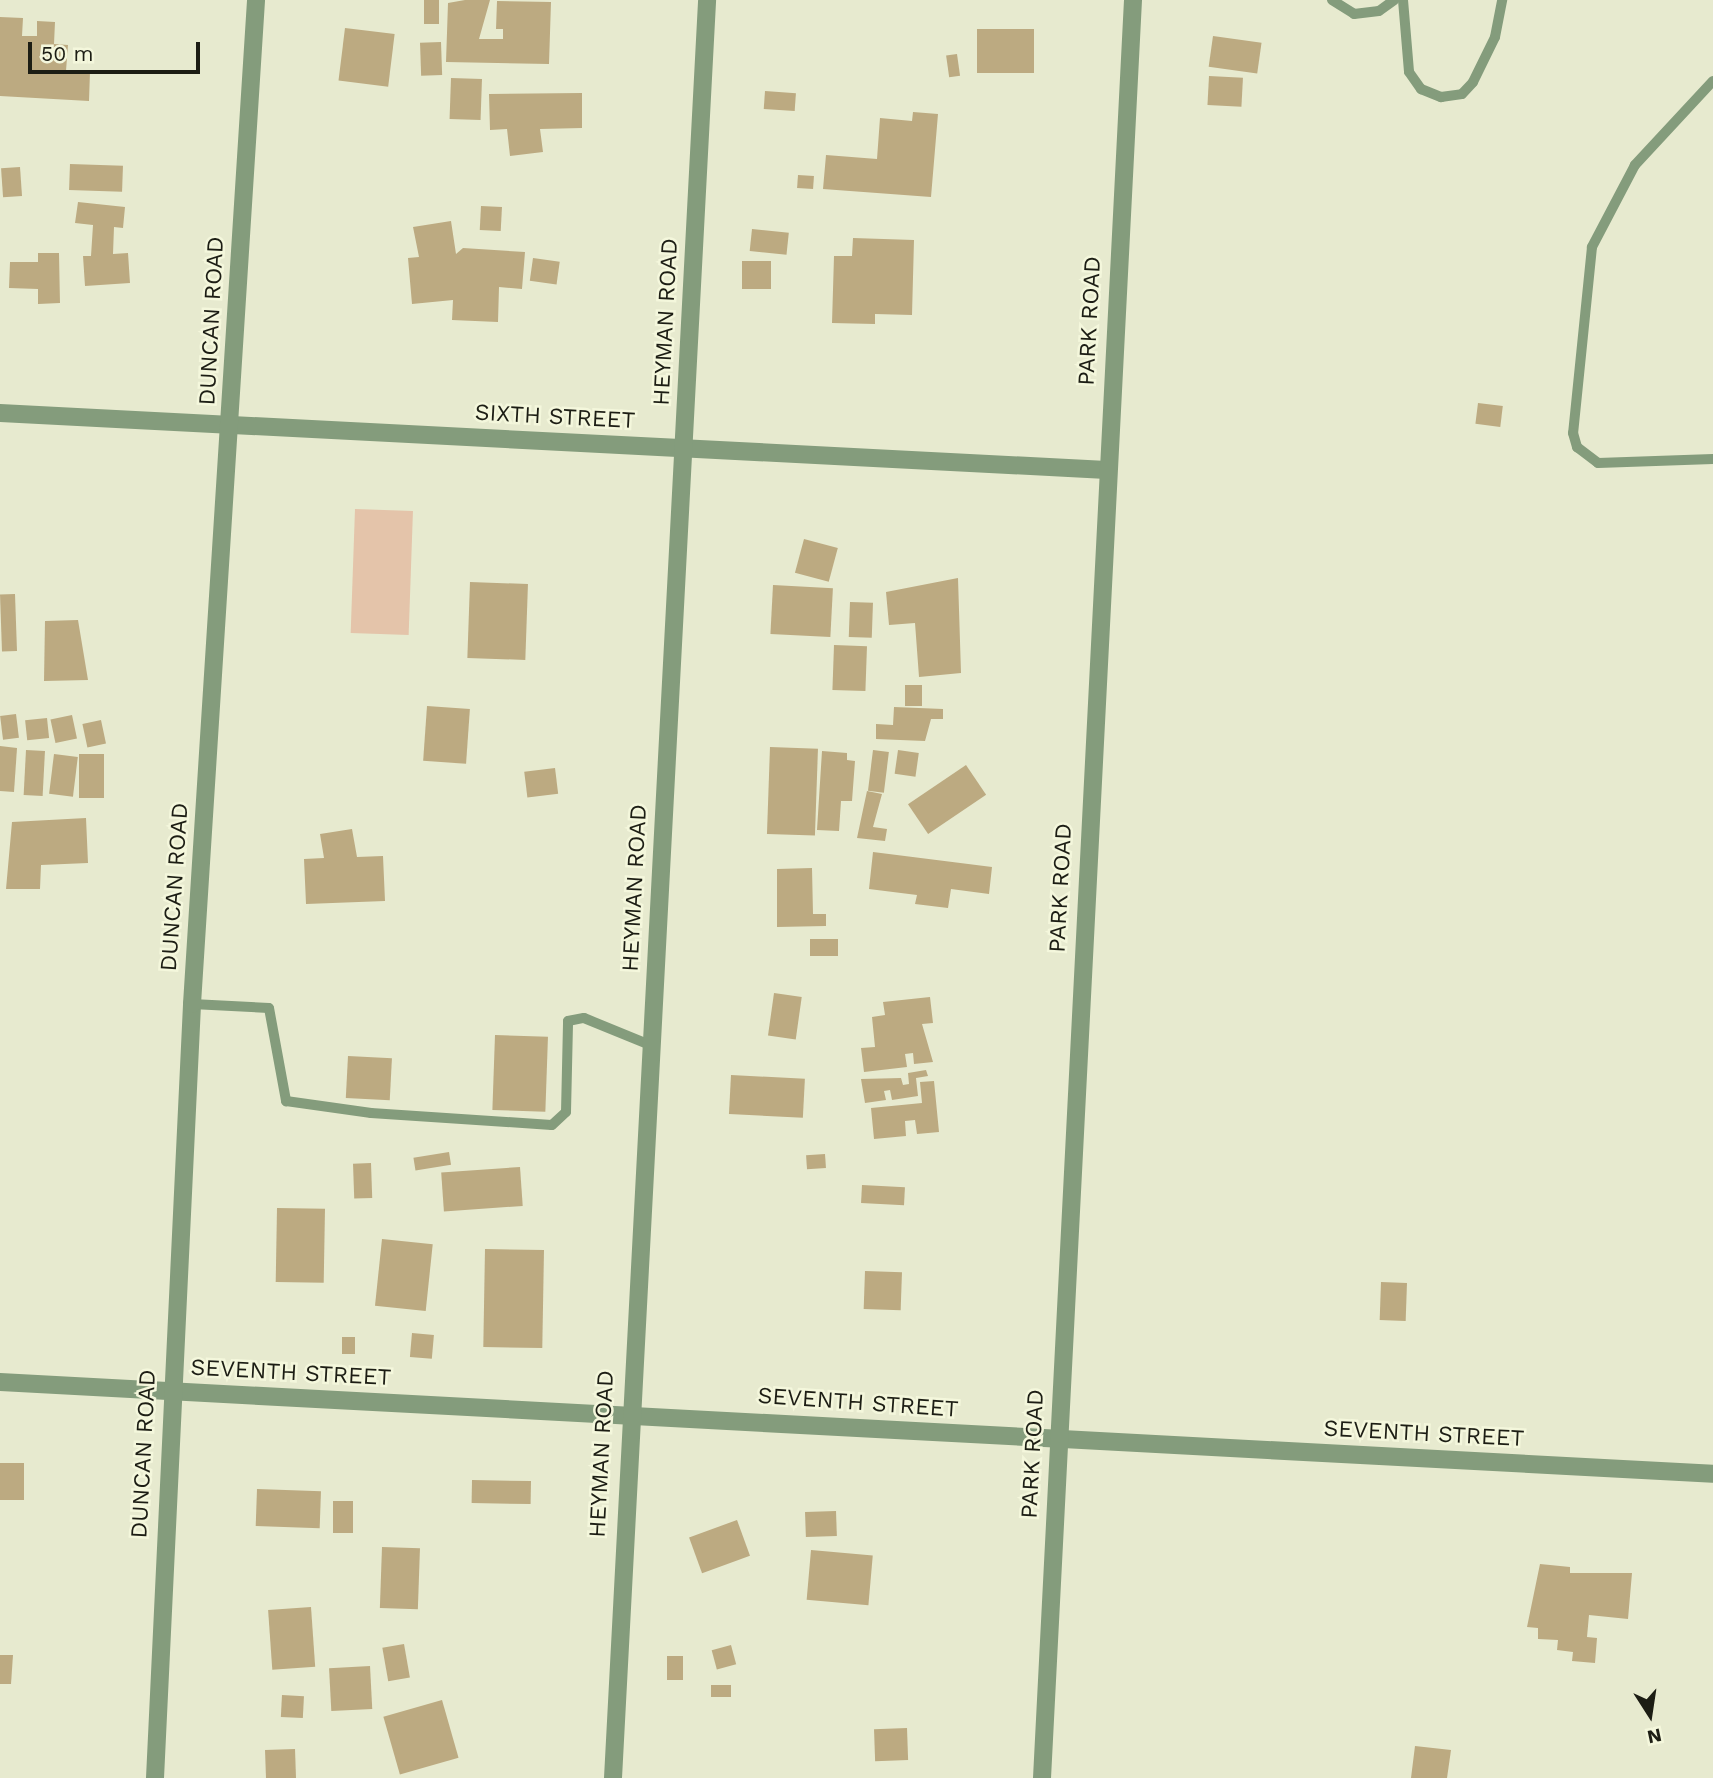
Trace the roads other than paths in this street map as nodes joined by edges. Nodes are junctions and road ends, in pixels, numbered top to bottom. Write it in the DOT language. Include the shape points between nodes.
graph roads {
  1 [pos="256,0"];
  2 [pos="707,0"];
  3 [pos="1133,0"];
  4 [pos="1332,0"];
  5 [pos="1394,0"];
  6 [pos="1403,0"];
  7 [pos="1502,0"];
  8 [pos="1713,82"];
  9 [pos="0,413"];
  10 [pos="231,424"];
  11 [pos="684,449"];
  12 [pos="1713,459"];
  13 [pos="1107,470"];
  14 [pos="192,1004"];
  15 [pos="650,1045"];
  16 [pos="0,1382"];
  17 [pos="172,1392"];
  18 [pos="628,1413"];
  19 [pos="1058,1440"];
  20 [pos="1713,1474"];
  21 [pos="155,1778"];
  22 [pos="613,1778"];
  23 [pos="1042,1778"];
  1 -- 10 [label="street, DUNCAN ROAD"];
  2 -- 11 [label="street, HEYMAN ROAD"];
  3 -- 13 [label="street, PARK ROAD"];
  4 -- 5 [label="lane" via="1354,14 1379,11"];
  6 -- 7 [label="lane" via="1409,72 1421,89 1441,97 1462,94 1473,82 1495,37"];
  8 -- 12 [label="lane" via="1635,165 1592,247 1573,433 1577,447 1598,463"];
  9 -- 10 [label="street, SIXTH STREET"];
  10 -- 11 [label="street, SIXTH STREET"];
  10 -- 14 [label="street, DUNCAN ROAD"];
  11 -- 13 [label="street, SIXTH STREET"];
  11 -- 15 [label="street, HEYMAN ROAD"];
  13 -- 19 [label="street, PARK ROAD"];
  14 -- 15 [label="lane" via="269,1008 286,1101 371,1113 552,1125 566,1112 568,1021 584,1018"];
  14 -- 17 [label="street, DUNCAN ROAD"];
  15 -- 18 [label="street, HEYMAN ROAD"];
  16 -- 17 [label="street, SEVENTH STREET"];
  17 -- 18 [label="street, SEVENTH STREET"];
  17 -- 21 [label="street, DUNCAN ROAD"];
  18 -- 19 [label="street, SEVENTH STREET"];
  18 -- 22 [label="street, HEYMAN ROAD"];
  19 -- 20 [label="street, SEVENTH STREET"];
  19 -- 23 [label="street, PARK ROAD"];
}
